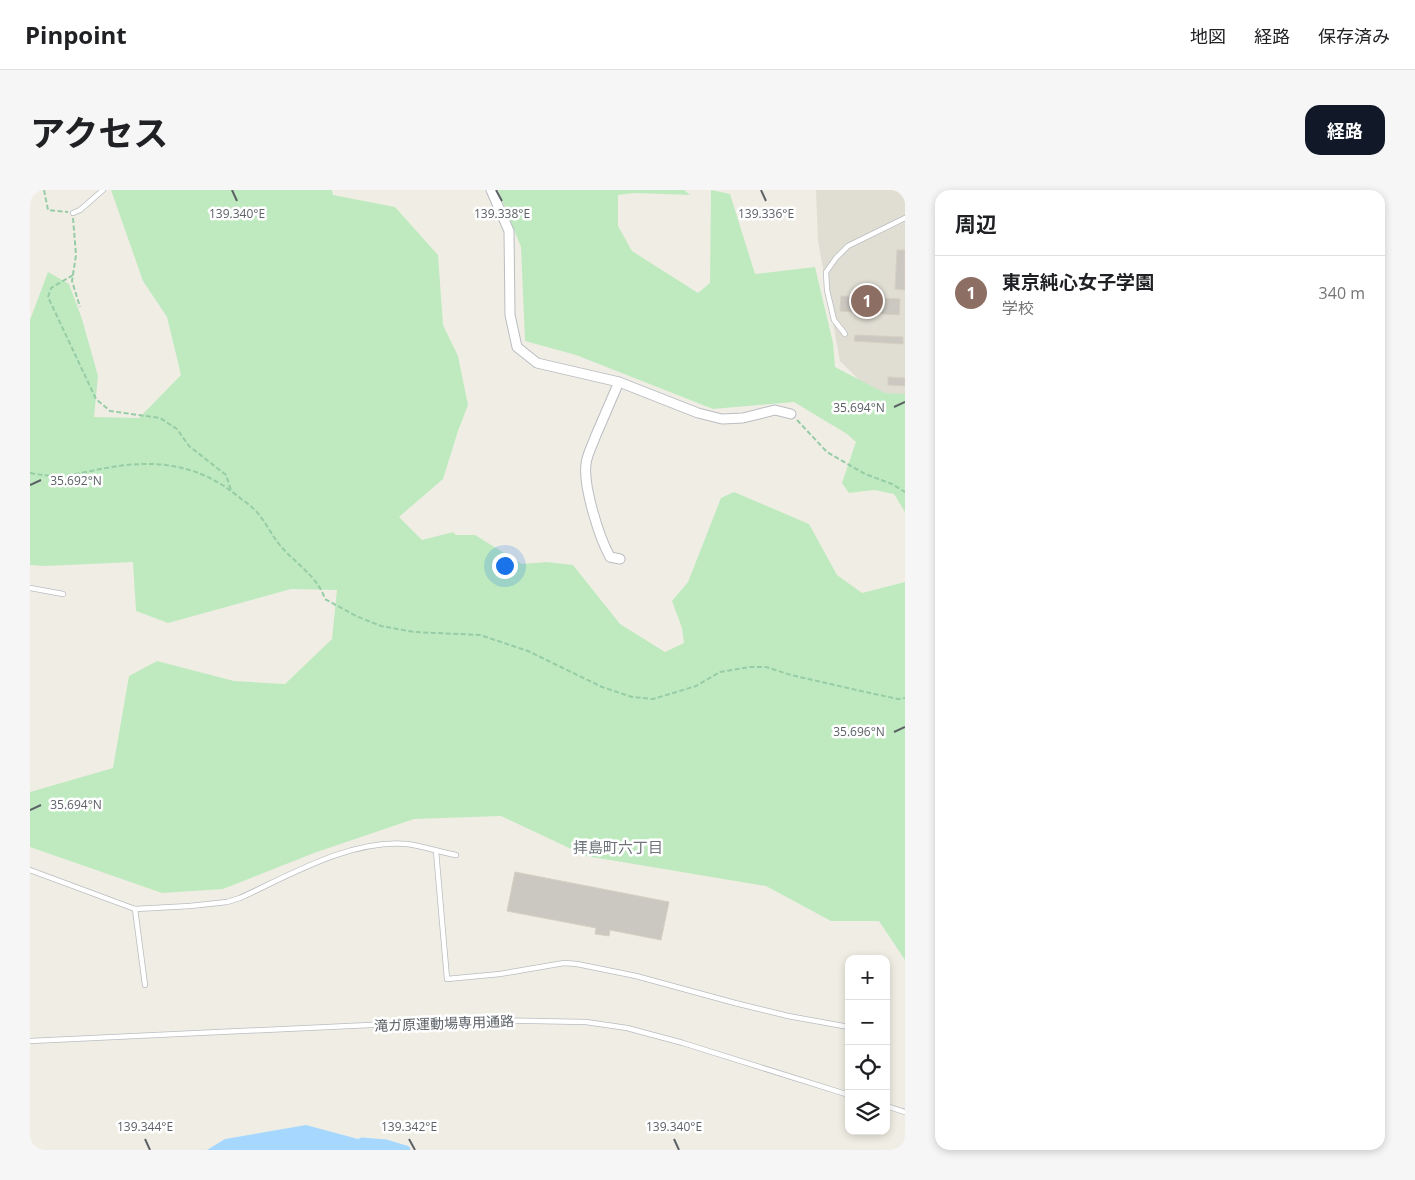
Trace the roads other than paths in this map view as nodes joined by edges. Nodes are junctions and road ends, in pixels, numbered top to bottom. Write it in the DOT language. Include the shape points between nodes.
graph roads {
  1 [pos="103,190"];
  2 [pos="491,190"];
  3 [pos="73,213"];
  4 [pos="905,218"];
  5 [pos="845,334"];
  6 [pos="619,382"];
  7 [pos="792,414"];
  8 [pos="620,559"];
  9 [pos="30,588"];
  10 [pos="62,594"];
  11 [pos="436,851"];
  12 [pos="456,855"];
  13 [pos="30,870"];
  14 [pos="135,909"];
  15 [pos="146,985"];
  16 [pos="845,1026"];
  17 [pos="30,1041"];
  18 [pos="845,1094"];
  19 [pos="890,1107"];
  20 [pos="905,1112"];
  1 -- 3 [label="lane"];
  2 -- 6 [label="street" via="508,231 510,316 517,347 537,363"];
  4 -- 5 [label="lane" via="848,246 826,272 834,320"];
  6 -- 7 [label="street" via="722,419 743,418 775,410"];
  6 -- 8 [label="street" via="586,464 601,541 610,556"];
  9 -- 10 [label="lane"];
  11 -- 12 [label="lane"];
  11 -- 14 [label="lane" via="405,844 352,850 316,862 227,902"];
  11 -- 16 [label="lane" via="447,979 577,964"];
  13 -- 14 [label="lane"];
  14 -- 15 [label="lane"];
  17 -- 18 [label="lane, 滝ガ原運動場専用通路" via="476,1020 586,1022 628,1028"];
  19 -- 20 [label="lane"];
}
